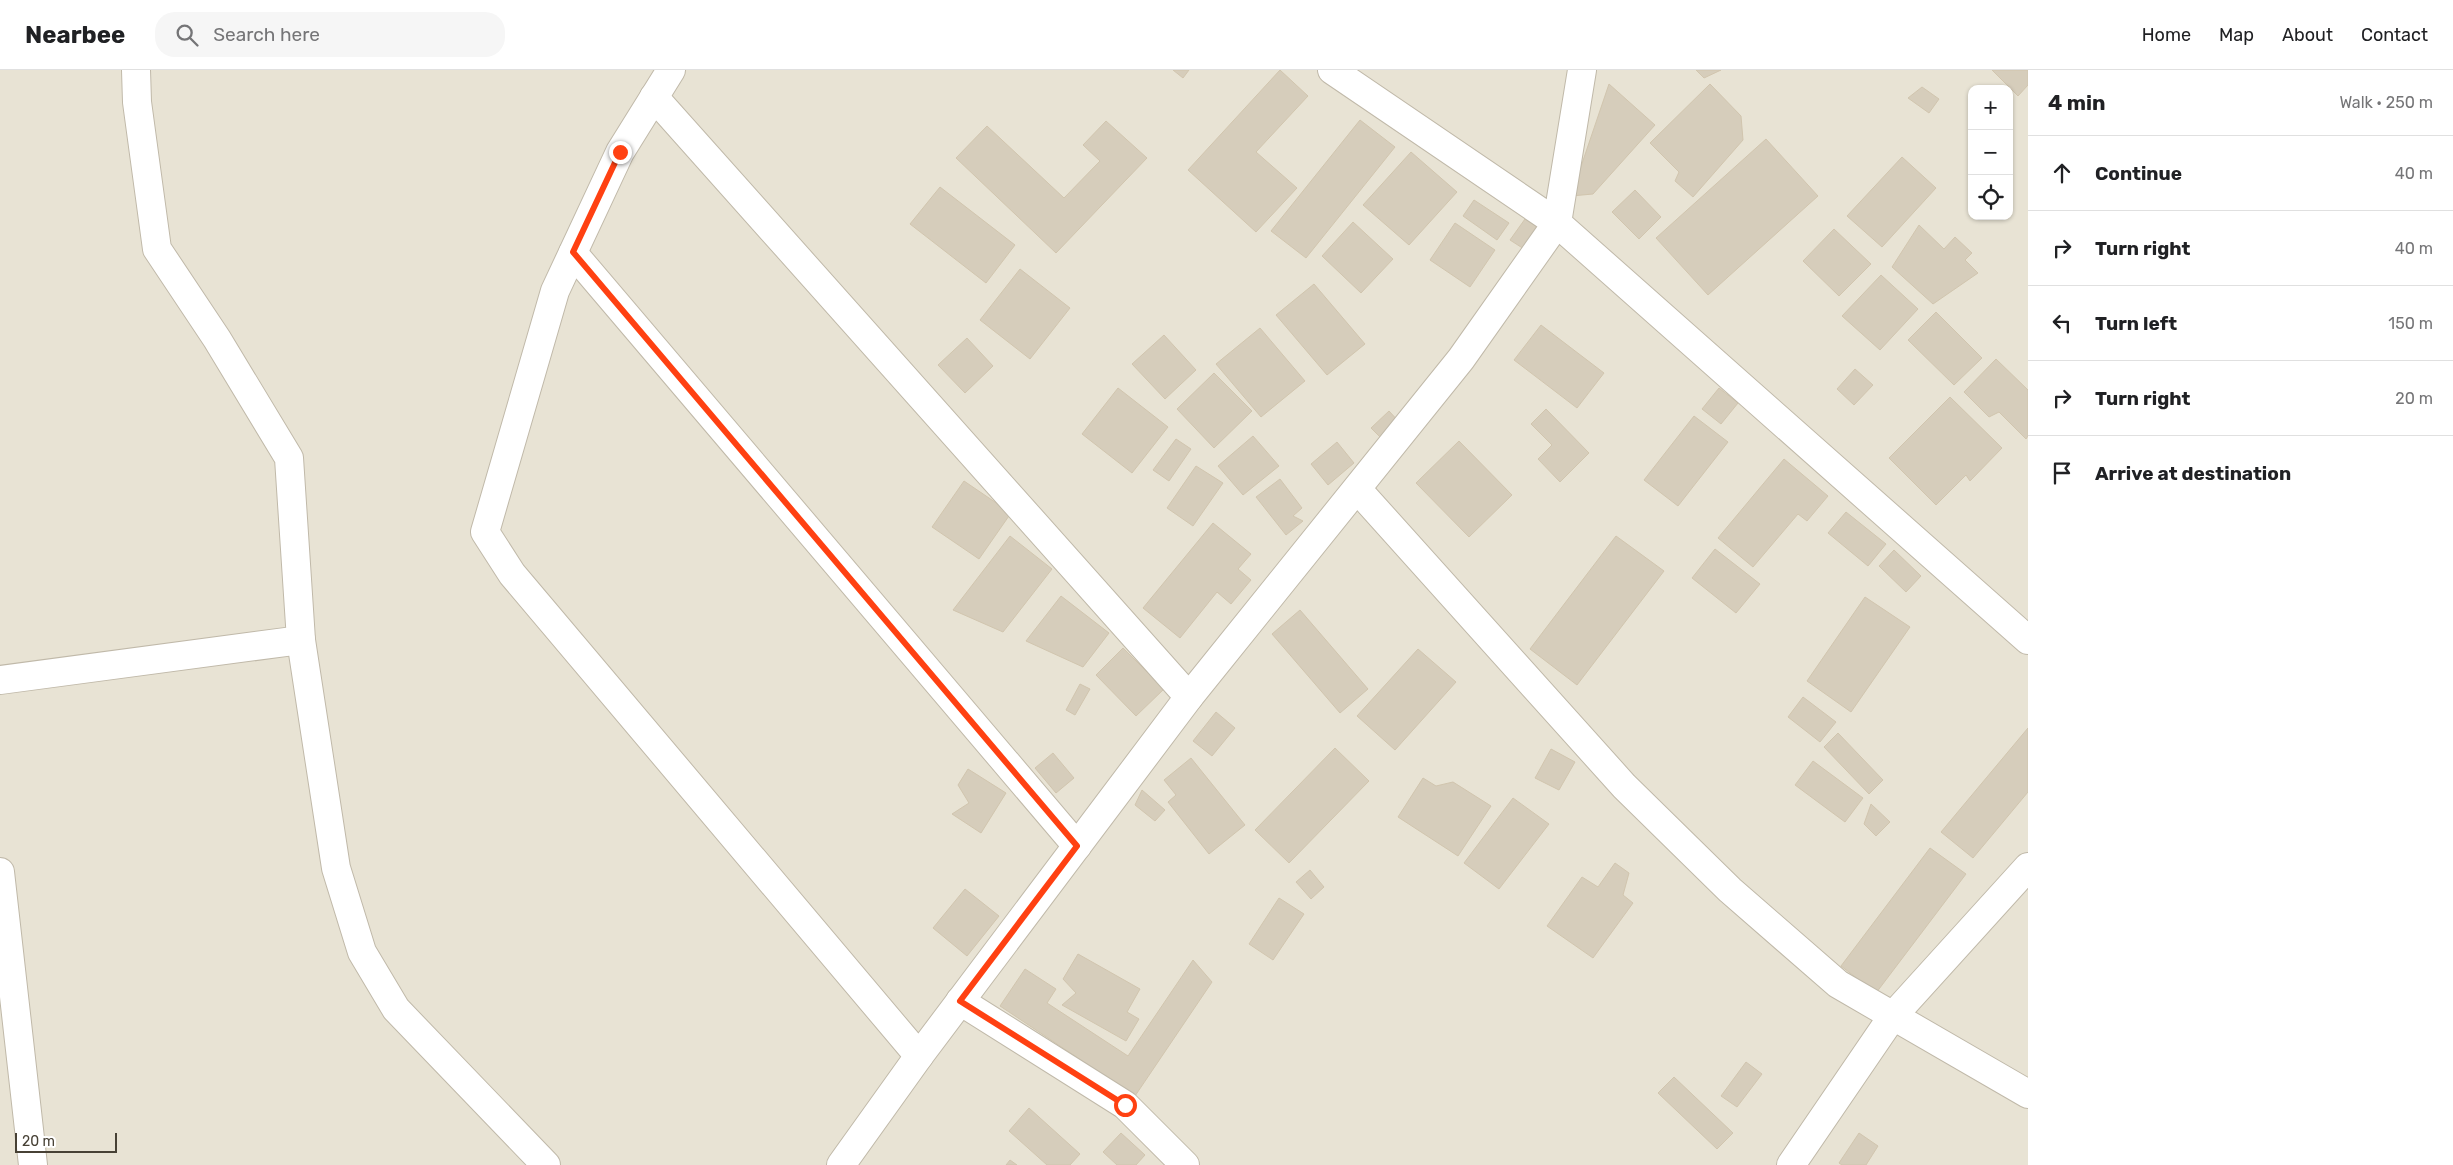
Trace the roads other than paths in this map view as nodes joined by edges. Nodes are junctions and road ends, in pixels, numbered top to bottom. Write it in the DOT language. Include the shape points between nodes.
graph roads {
  1 [pos="136,70"];
  2 [pos="671,70"];
  3 [pos="1332,70"];
  4 [pos="1582,70"];
  5 [pos="654,97"];
  6 [pos="1557,223"];
  7 [pos="573,252"];
  8 [pos="1358,490"];
  9 [pos="300,640"];
  10 [pos="2028,640"];
  11 [pos="0,680"];
  12 [pos="1188,697"];
  13 [pos="1077,846"];
  14 [pos="2028,867"];
  15 [pos="0,872"];
  16 [pos="960,1001"];
  17 [pos="1892,1017"];
  18 [pos="919,1056"];
  19 [pos="2028,1094"];
  20 [pos="33,1165"];
  21 [pos="546,1165"];
  22 [pos="841,1165"];
  23 [pos="1185,1165"];
  24 [pos="1791,1165"];
  1 -- 9 [label="street" via="157,249 289,458"];
  2 -- 5 [label="street"];
  3 -- 6 [label="street"];
  4 -- 6 [label="street"];
  5 -- 7 [label="street" via="620,152"];
  5 -- 12 [label="street"];
  6 -- 8 [label="street" via="1461,359"];
  6 -- 10 [label="street"];
  7 -- 13 [label="street"];
  7 -- 18 [label="street" via="555,291 485,532 512,574"];
  8 -- 12 [label="street"];
  8 -- 17 [label="street" via="1624,786 1730,890 1838,984"];
  9 -- 11 [label="street"];
  9 -- 21 [label="street" via="336,868 362,952 396,1009"];
  12 -- 13 [label="street"];
  13 -- 16 [label="street"];
  14 -- 17 [label="street"];
  15 -- 20 [label="street"];
  16 -- 18 [label="street"];
  16 -- 23 [label="street" via="1125,1105"];
  17 -- 19 [label="street"];
  17 -- 24 [label="street"];
  18 -- 22 [label="street"];
}
